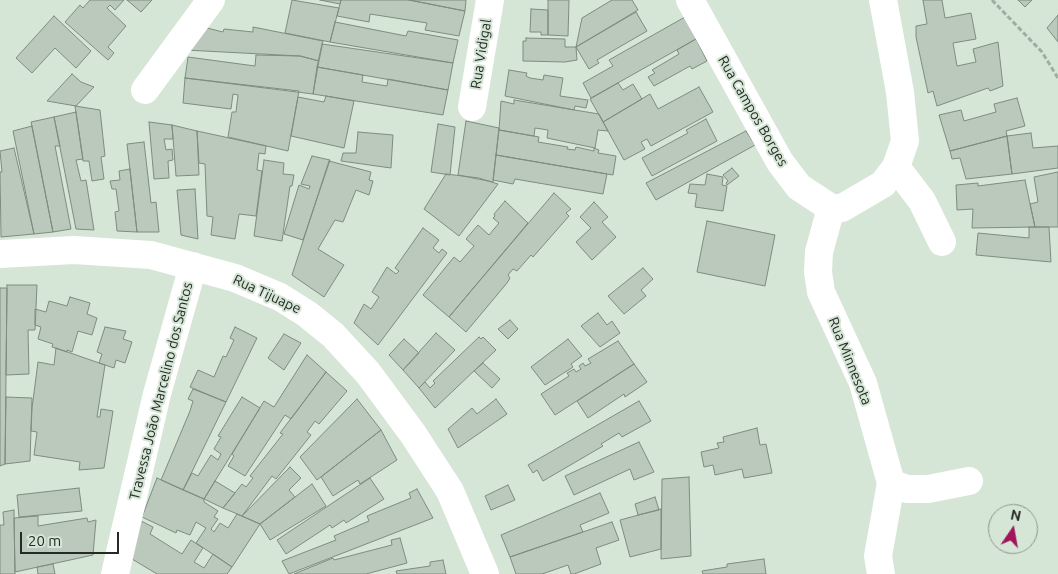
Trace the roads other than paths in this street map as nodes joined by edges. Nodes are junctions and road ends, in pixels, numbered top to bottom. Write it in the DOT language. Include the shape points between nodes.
graph roads {
  1 [pos="211,0"];
  2 [pos="490,0"];
  3 [pos="690,0"];
  4 [pos="883,0"];
  5 [pos="145,90"];
  6 [pos="472,107"];
  7 [pos="896,167"];
  8 [pos="831,208"];
  9 [pos="942,242"];
  10 [pos="0,254"];
  11 [pos="193,266"];
  12 [pos="969,481"];
  13 [pos="891,483"];
  14 [pos="115,574"];
  15 [pos="485,574"];
  16 [pos="881,574"];
  1 -- 5 [label="street"];
  2 -- 6 [label="street, Rua Vidigal"];
  3 -- 8 [label="street, Rua Campos Borges" via="780,162 799,186"];
  4 -- 7 [label="street" via="900,92 905,141"];
  7 -- 8 [label="street" via="883,184 866,196 842,208"];
  7 -- 9 [label="street" via="922,201"];
  8 -- 13 [label="street, Rua Minnesota" via="819,252 821,292 862,383"];
  10 -- 11 [label="street, Rua Tijuape" via="74,250 119,252 152,255"];
  11 -- 14 [label="street, Travessa João Marcelino dos Santos" via="157,394"];
  11 -- 15 [label="street, Rua Tijuape" via="235,278 280,298 308,314 333,335 413,434 450,491"];
  12 -- 13 [label="street" via="928,489 906,489"];
  13 -- 16 [label="street, Rua Minnesota" via="878,556"];
}
